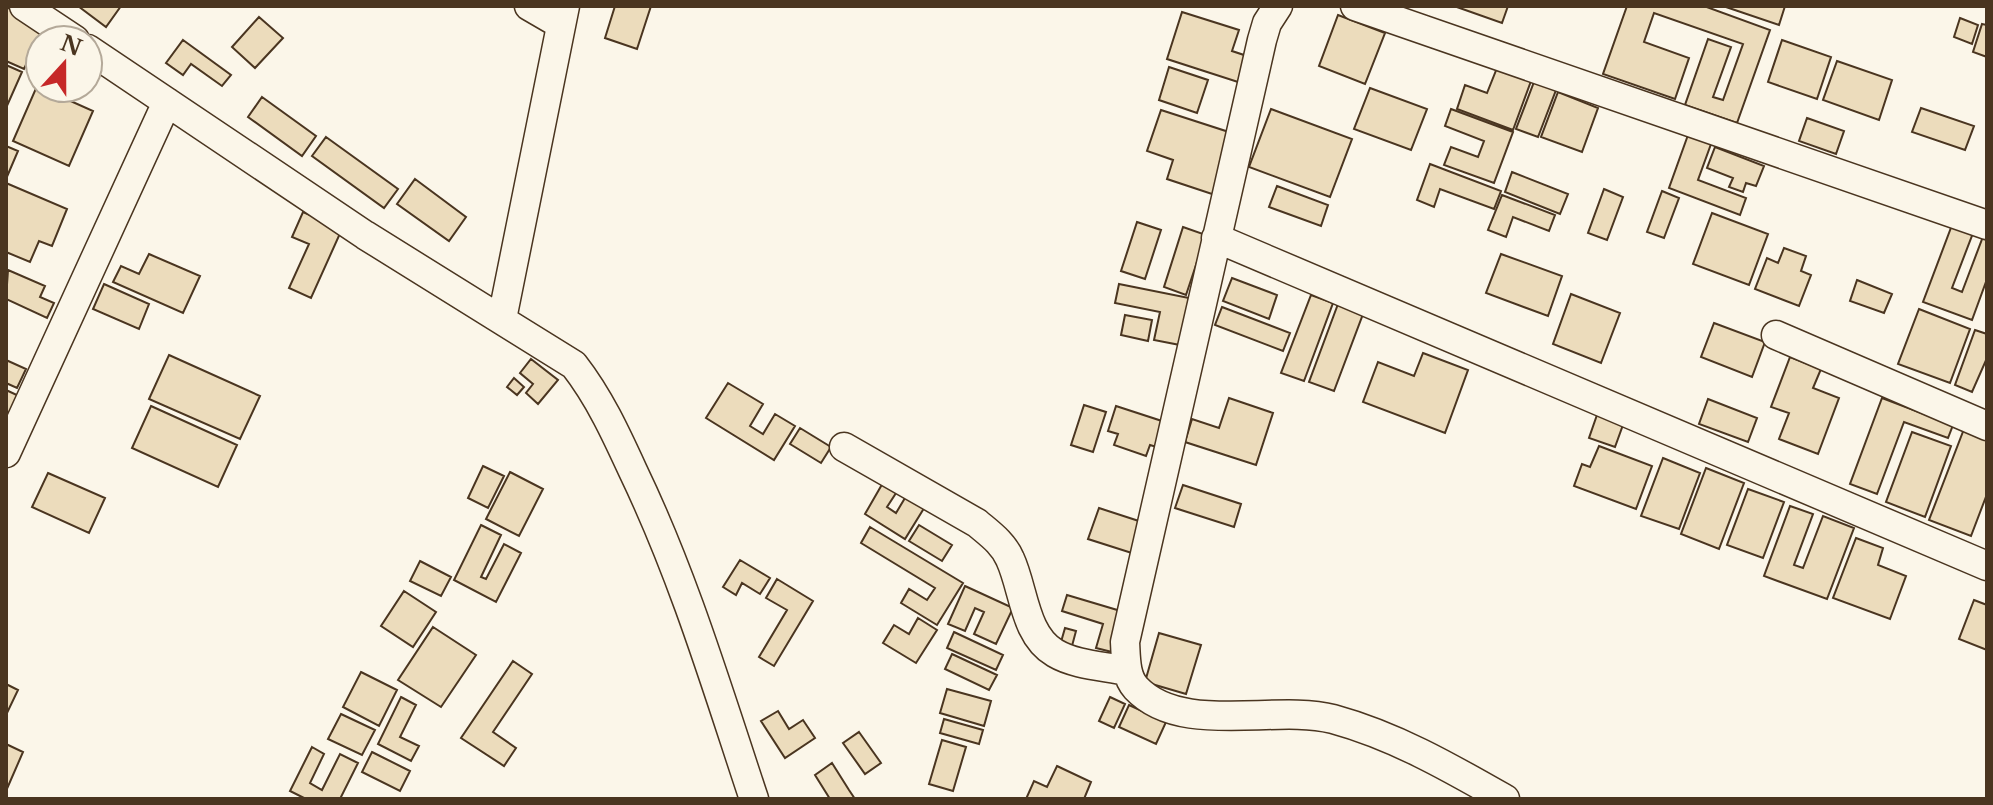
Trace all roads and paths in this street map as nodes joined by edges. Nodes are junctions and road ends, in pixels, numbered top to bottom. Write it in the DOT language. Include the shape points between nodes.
graph roads {
  1 [pos="24,6"];
  2 [pos="529,6"];
  3 [pos="1278,6"];
  4 [pos="1355,6"];
  5 [pos="562,15"];
  6 [pos="51,24"];
  7 [pos="104,60"];
  8 [pos="167,102"];
  9 [pos="1987,225"];
  10 [pos="1216,238"];
  11 [pos="502,319"];
  12 [pos="1776,335"];
  13 [pos="1987,426"];
  14 [pos="844,447"];
  15 [pos="6,453"];
  16 [pos="1987,566"];
  17 [pos="1127,671"];
  18 [pos="754,799"];
  19 [pos="1505,799"];
  1 -- 6 [label="street"];
  2 -- 5 [label="street"];
  3 -- 10 [label="street" via="1262,40"];
  4 -- 9 [label="street"];
  5 -- 11 [label="street"];
  7 -- 8 [label="street"];
  8 -- 11 [label="street"];
  8 -- 15 [label="street"];
  10 -- 16 [label="street"];
  10 -- 17 [label="street" via="1125,642"];
  11 -- 18 [label="street" via="574,365 594,390 673,560"];
  12 -- 13 [label="street"];
  14 -- 17 [label="street" via="997,538 1010,558 1033,627 1054,652"];
  17 -- 19 [label="street" via="1135,688 1185,714 1329,718 1426,753"];
}
